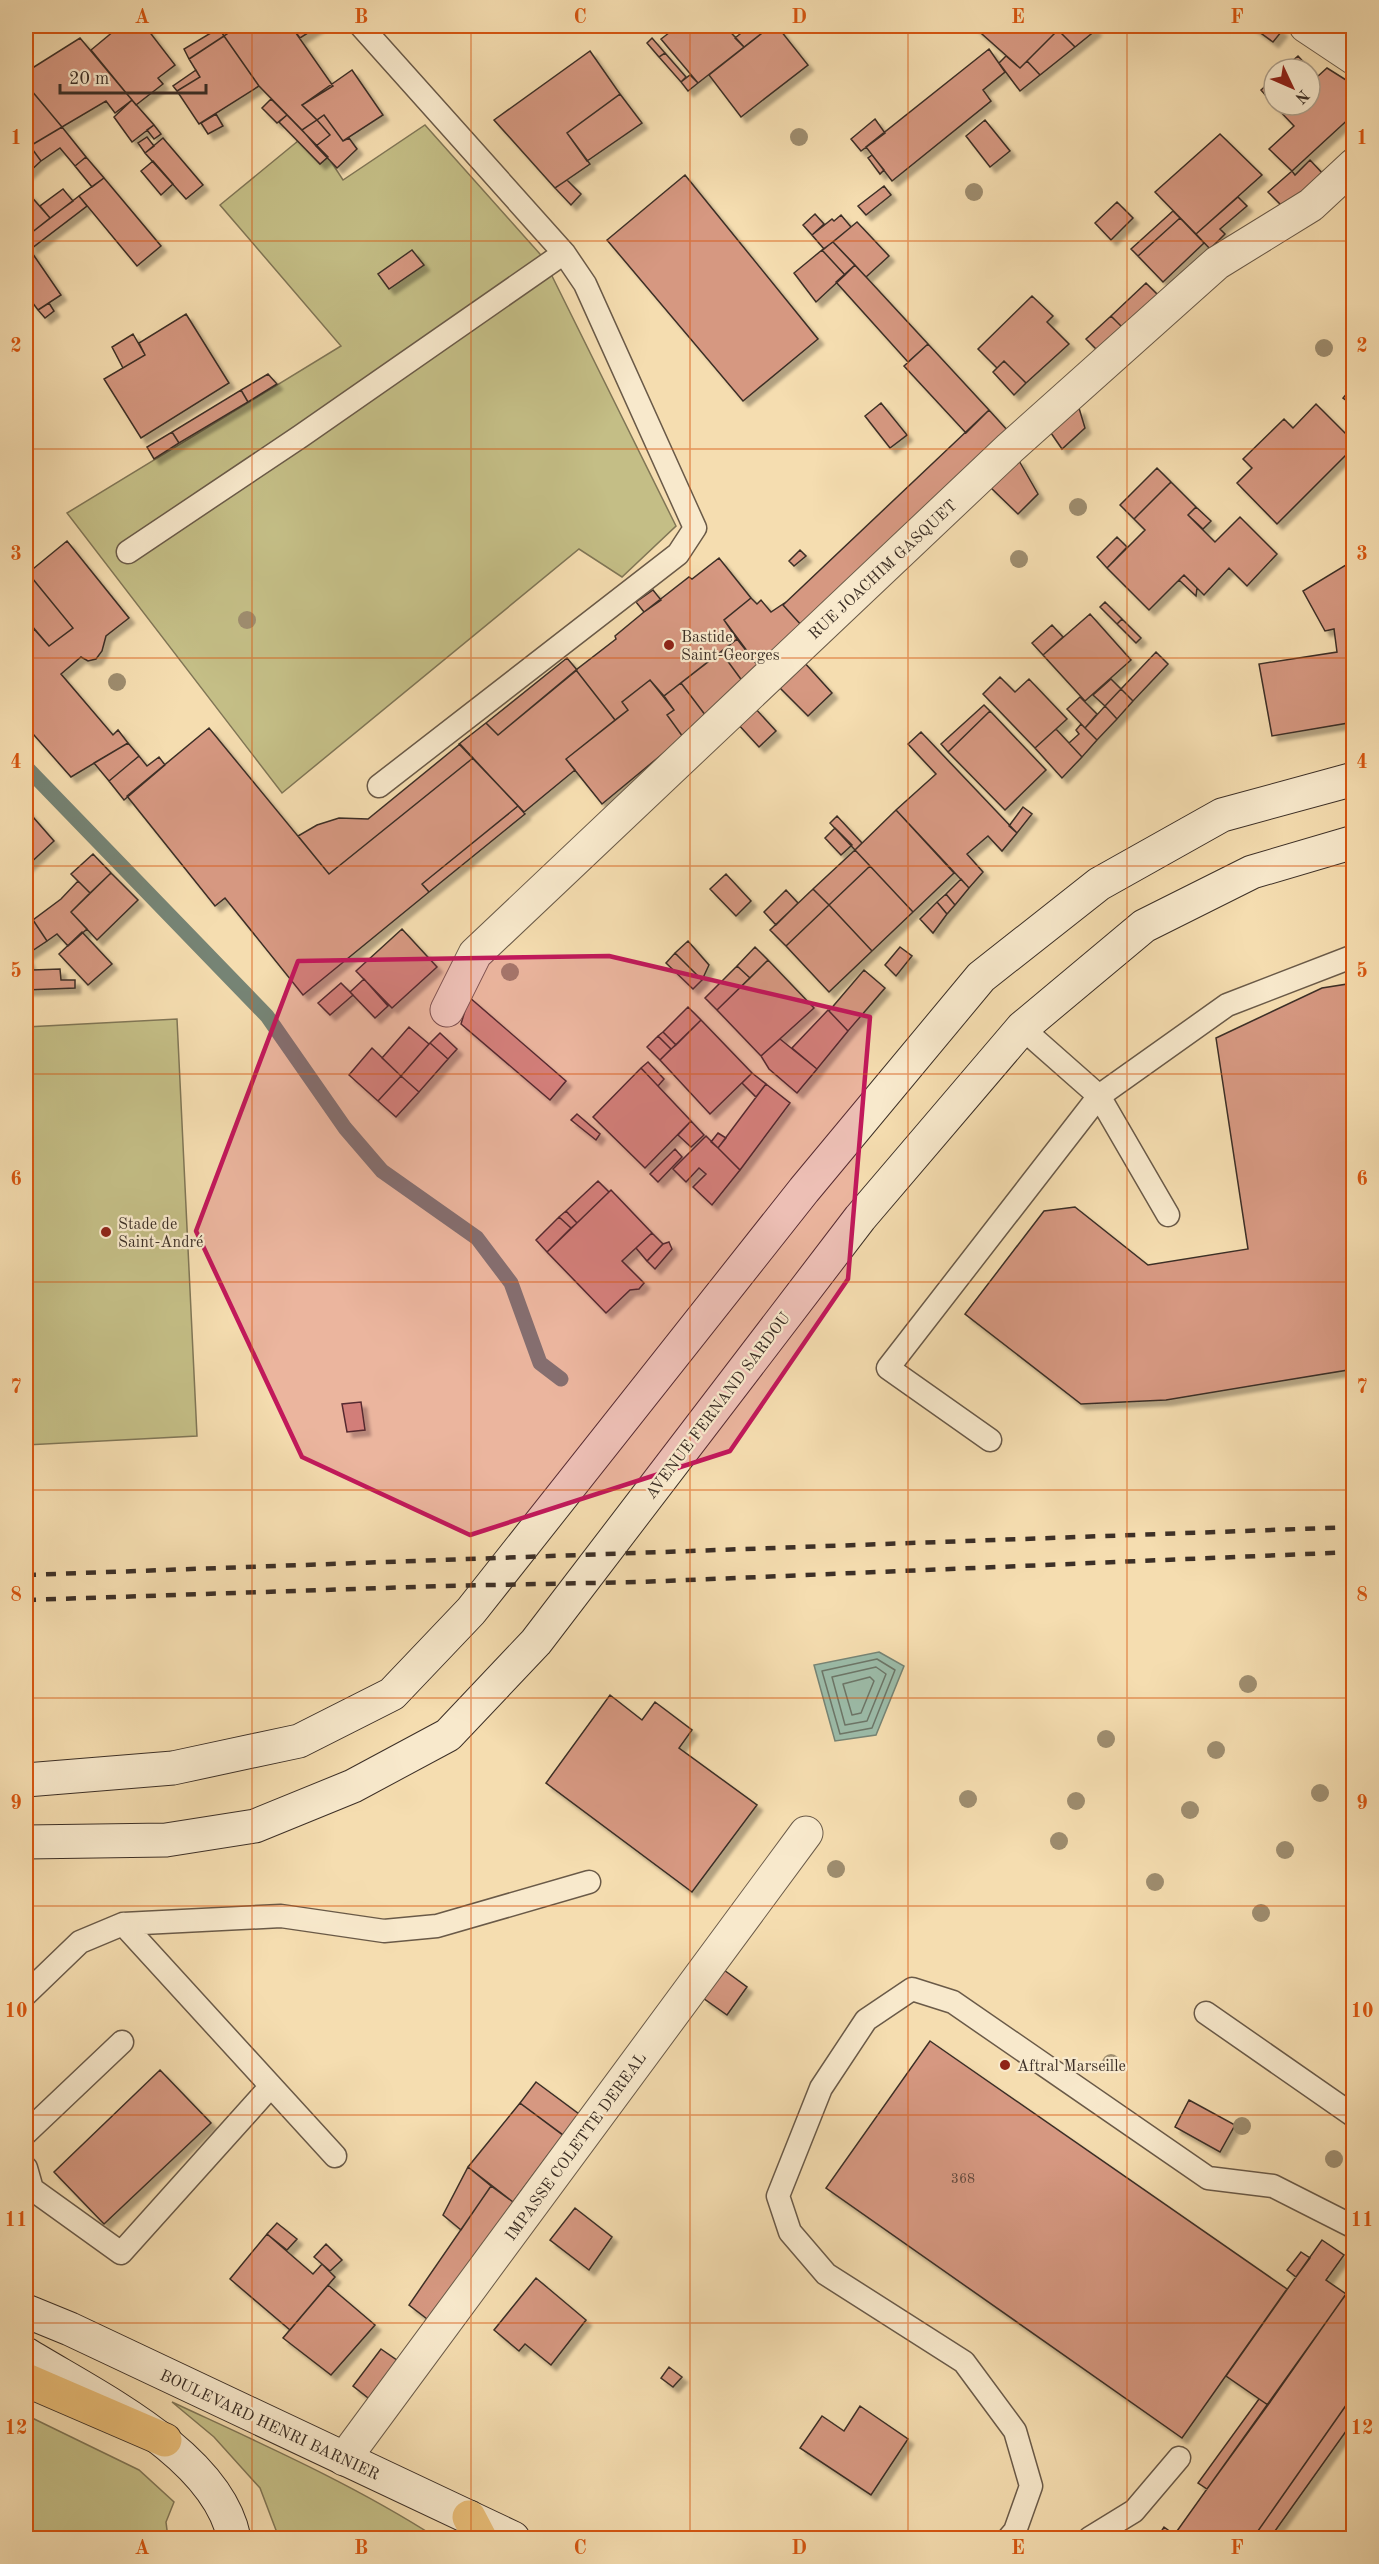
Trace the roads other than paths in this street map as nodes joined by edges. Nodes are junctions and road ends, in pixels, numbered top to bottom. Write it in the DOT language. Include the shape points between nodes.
graph roads {
  1 [pos="361,26"];
  2 [pos="1306,26"];
  3 [pos="1353,58"];
  4 [pos="1353,165"];
  5 [pos="564,253"];
  6 [pos="128,552"];
  7 [pos="1353,779"];
  8 [pos="379,786"];
  9 [pos="1353,842"];
  10 [pos="1353,956"];
  11 [pos="447,1010"];
  12 [pos="1022,1028"];
  13 [pos="1099,1096"];
  14 [pos="1168,1215"];
  15 [pos="990,1440"];
  16 [pos="26,1780"];
  17 [pos="806,1833"];
  18 [pos="26,1842"];
  19 [pos="589,1882"];
  20 [pos="123,1924"];
  21 [pos="26,1994"];
  22 [pos="1206,2013"];
  23 [pos="122,2042"];
  24 [pos="271,2086"];
  25 [pos="1353,2116"];
  26 [pos="26,2133"];
  27 [pos="335,2156"];
  28 [pos="26,2168"];
  29 [pos="1353,2227"];
  30 [pos="26,2311"];
  31 [pos="26,2354"];
  32 [pos="26,2380"];
  33 [pos="165,2440"];
  34 [pos="1179,2458"];
  35 [pos="344,2459"];
  36 [pos="475,2528"];
  37 [pos="234,2538"];
  38 [pos="513,2538"];
  39 [pos="1009,2538"];
  40 [pos="1090,2538"];
  1 -- 5 [label="lane"];
  2 -- 3 [label="main road"];
  4 -- 11 [label="main road, RUE JOACHIM GASQUET" via="1311,204 1216,263 1001,456 475,954"];
  5 -- 6 [label="lane"];
  5 -- 8 [label="lane" via="585,284 695,528 678,554"];
  7 -- 16 [label="main road" via="1222,815 1099,884 981,977 804,1190 471,1611 392,1695 299,1741 173,1768"];
  9 -- 12 [label="main road, AVENUE FERNAND SARDOU" via="1252,872 1144,926"];
  10 -- 13 [label="lane" via="1227,1005"];
  12 -- 13 [label="lane"];
  12 -- 18 [label="main road, AVENUE FERNAND SARDOU" via="860,1218 536,1642 448,1735 353,1786 255,1826 166,1840"];
  13 -- 14 [label="lane"];
  13 -- 15 [label="lane" via="888,1368"];
  17 -- 35 [label="main road, IMPASSE COLETTE DEREAL"];
  19 -- 20 [label="lane" via="436,1926 384,1931 281,1916"];
  20 -- 21 [label="lane" via="80,1942"];
  20 -- 24 [label="lane"];
  22 -- 25 [label="lane"];
  23 -- 26 [label="lane"];
  24 -- 27 [label="lane"];
  24 -- 28 [label="lane" via="121,2253 33,2189"];
  29 -- 39 [label="lane" via="1273,2186 1208,2178 953,2002 912,1989 866,2020 821,2088 778,2196 790,2232 826,2274 964,2362 1015,2431 1031,2486"];
  30 -- 35 [label="main road, BOULEVARD HENRI BARNIER"];
  31 -- 33 [label="main road"];
  32 -- 33 [label="highway"];
  33 -- 37 [label="main road" via="207,2481"];
  34 -- 40 [label="lane" via="1134,2511"];
  35 -- 36 [label="main road, BOULEVARD HENRI BARNIER"];
  36 -- 38 [label="main road, BOULEVARD HENRI BARNIER"];
}
